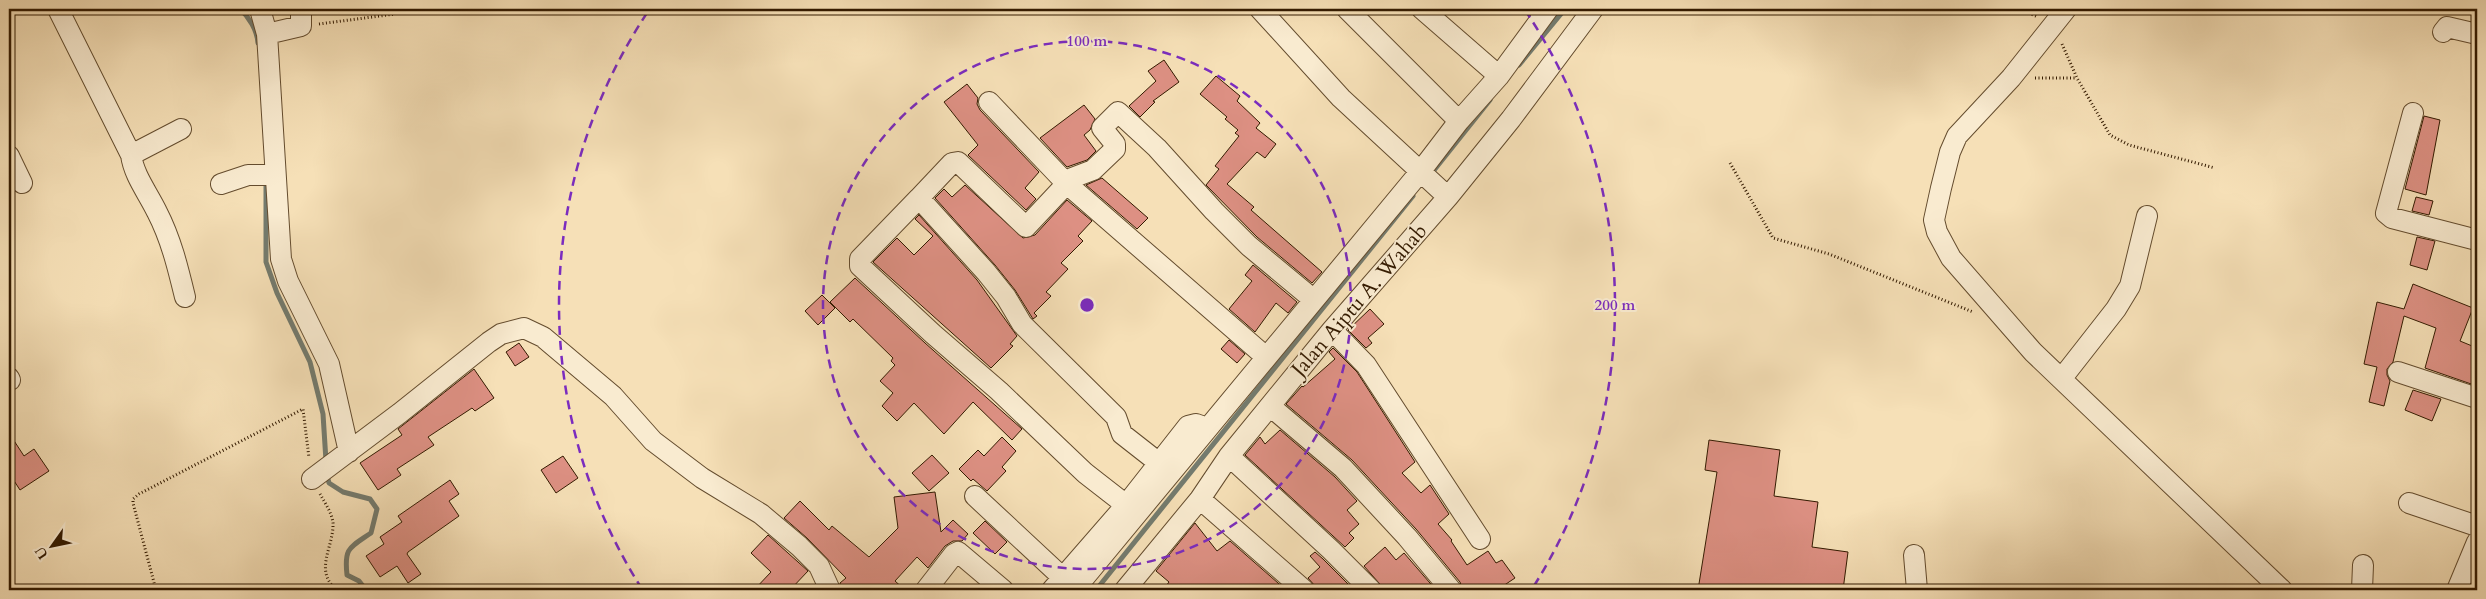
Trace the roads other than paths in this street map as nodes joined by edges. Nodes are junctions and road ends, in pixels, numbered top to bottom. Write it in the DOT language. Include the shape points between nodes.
graph roads {
  1 [pos="58,9"];
  2 [pos="260,9"];
  3 [pos="1260,9"];
  4 [pos="1347,9"];
  5 [pos="1422,9"];
  6 [pos="1548,9"];
  7 [pos="1593,9"];
  8 [pos="2066,9"];
  9 [pos="301,17"];
  10 [pos="2443,32"];
  11 [pos="267,34"];
  12 [pos="2477,34"];
  13 [pos="1500,76"];
  14 [pos="989,102"];
  15 [pos="2413,114"];
  16 [pos="1459,121"];
  17 [pos="181,129"];
  18 [pos="131,155"];
  19 [pos="9,156"];
  20 [pos="1423,174"];
  21 [pos="271,175"];
  22 [pos="22,183"];
  23 [pos="221,184"];
  24 [pos="1067,184"];
  25 [pos="1446,195"];
  26 [pos="919,198"];
  27 [pos="2147,216"];
  28 [pos="2477,240"];
  29 [pos="185,297"];
  30 [pos="1314,300"];
  31 [pos="1332,330"];
  32 [pos="1266,357"];
  33 [pos="2398,372"];
  34 [pos="2062,378"];
  35 [pos="2477,398"];
  36 [pos="1270,406"];
  37 [pos="1207,428"];
  38 [pos="349,452"];
  39 [pos="1229,456"];
  40 [pos="1158,463"];
  41 [pos="320,474"];
  42 [pos="975,496"];
  43 [pos="1200,499"];
  44 [pos="2409,504"];
  45 [pos="1126,505"];
  46 [pos="2477,526"];
  47 [pos="1480,539"];
  48 [pos="2477,542"];
  49 [pos="1914,555"];
  50 [pos="2363,565"];
  51 [pos="1063,586"];
  52 [pos="830,590"];
  53 [pos="926,590"];
  54 [pos="1004,590"];
  55 [pos="1125,590"];
  56 [pos="1304,590"];
  57 [pos="1371,590"];
  58 [pos="1451,590"];
  59 [pos="1917,590"];
  60 [pos="2282,590"];
  61 [pos="2362,590"];
  62 [pos="2457,590"];
  1 -- 18 [label="street"];
  2 -- 11 [label="street"];
  3 -- 20 [label="street" via="1341,98"];
  4 -- 16 [label="street"];
  5 -- 13 [label="street"];
  6 -- 13 [label="street"];
  7 -- 25 [label="street, Jalan Aiptu A. Wahab" via="1511,120"];
  8 -- 34 [label="street" via="2012,78 1957,136 1941,188 1935,226 1951,258 2007,324"];
  9 -- 11 [label="street"];
  10 -- 12 [label="street" via="2447,27"];
  11 -- 21 [label="street"];
  13 -- 16 [label="street"];
  14 -- 24 [label="street"];
  15 -- 28 [label="street" via="2386,213 2392,218"];
  16 -- 20 [label="street"];
  17 -- 18 [label="street"];
  18 -- 29 [label="street" via="135,170 166,231"];
  19 -- 22 [label="street"];
  20 -- 25 [label="street"];
  20 -- 30 [label="street"];
  21 -- 23 [label="street" via="248,175"];
  21 -- 38 [label="street" via="281,258 288,280 329,364"];
  24 -- 26 [label="street" via="1026,226 958,162 952,163"];
  24 -- 30 [label="street" via="1075,176 1093,170 1115,149 1115,144 1102,128 1118,112 1157,148 1249,246"];
  24 -- 32 [label="street"];
  25 -- 31 [label="street, Jalan Aiptu A. Wahab"];
  26 -- 40 [label="street" via="986,272 1022,324 1116,417 1122,434"];
  26 -- 45 [label="street" via="860,259 860,266 1085,473"];
  27 -- 34 [label="street" via="2130,286"];
  30 -- 32 [label="street"];
  31 -- 36 [label="street, Jalan Aiptu A. Wahab"];
  31 -- 47 [label="street" via="1366,365"];
  32 -- 37 [label="street"];
  33 -- 35 [label="street"];
  34 -- 60 [label="street"];
  36 -- 39 [label="street, Jalan Aiptu A. Wahab"];
  36 -- 58 [label="street" via="1343,468"];
  37 -- 40 [label="street" via="1196,424 1188,426"];
  37 -- 51 [label="street"];
  38 -- 41 [label="street"];
  38 -- 52 [label="street" via="495,338 514,330 529,330 543,337 613,396 653,441 761,514 799,546 819,566"];
  39 -- 43 [label="street, Jalan Aiptu A. Wahab"];
  39 -- 57 [label="street"];
  40 -- 45 [label="street"];
  42 -- 51 [label="street"];
  43 -- 55 [label="street, Jalan Aiptu A. Wahab"];
  43 -- 56 [label="street"];
  44 -- 46 [label="street"];
  45 -- 51 [label="street"];
  48 -- 62 [label="street"];
  49 -- 59 [label="street"];
  50 -- 61 [label="street"];
  53 -- 54 [label="street" via="958,552"];
}
